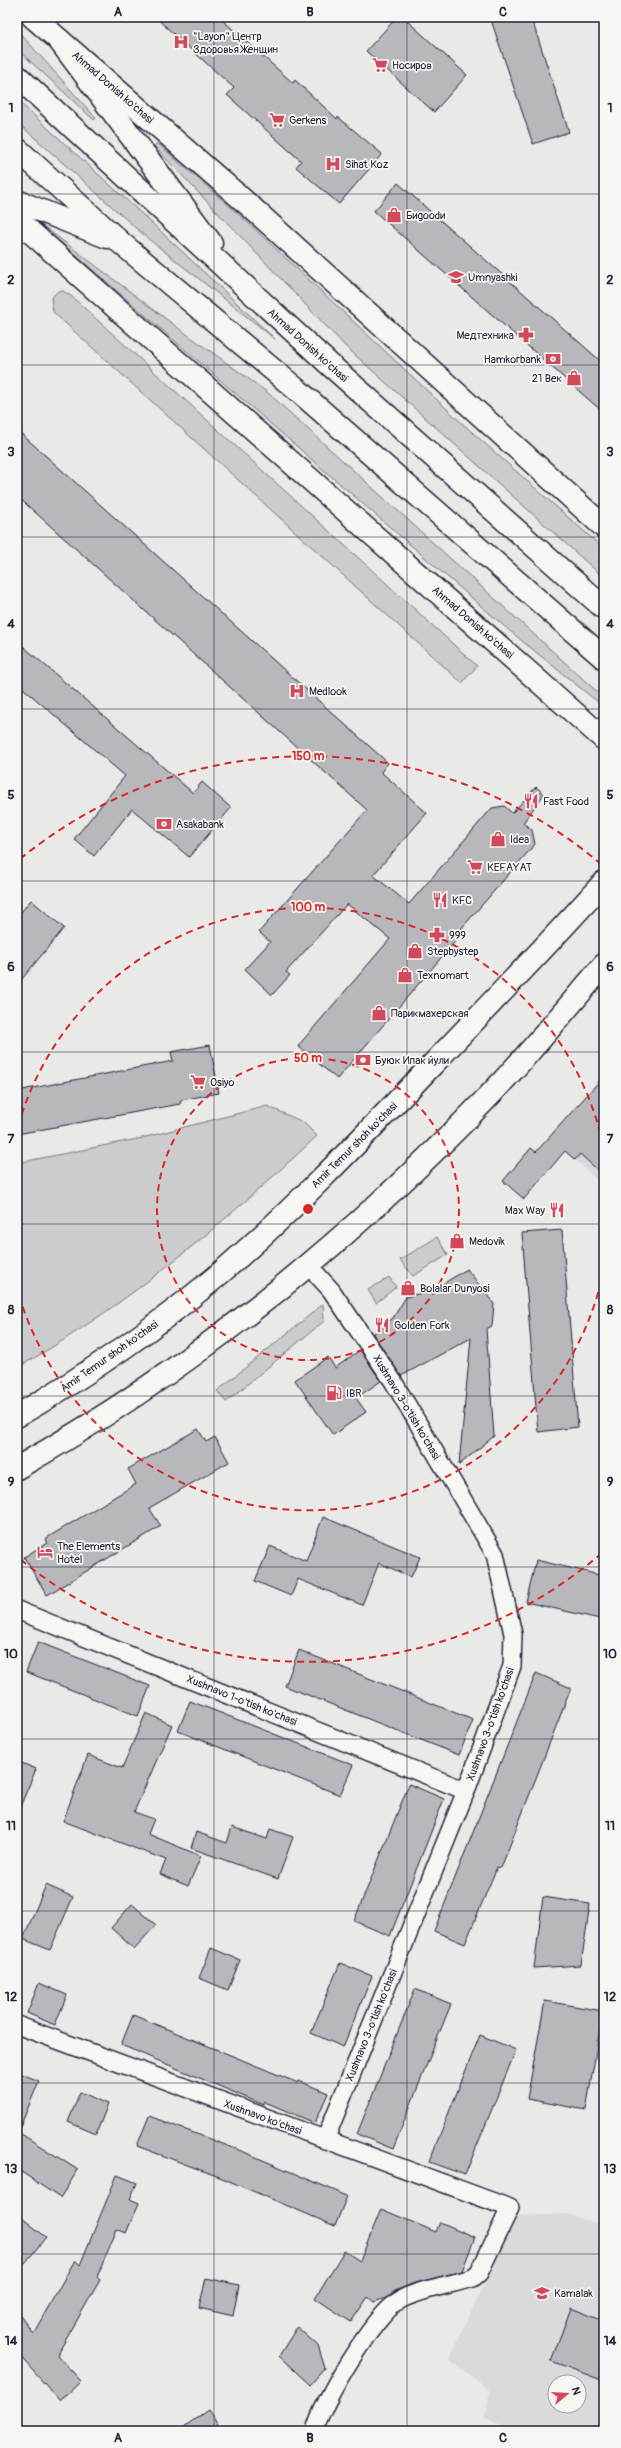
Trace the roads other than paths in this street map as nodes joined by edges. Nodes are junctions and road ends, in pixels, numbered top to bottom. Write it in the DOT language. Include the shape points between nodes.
graph roads {
  1 [pos="33,17"];
  2 [pos="59,40"];
  3 [pos="17,76"];
  4 [pos="17,149"];
  5 [pos="17,201"];
  6 [pos="17,220"];
  7 [pos="121,243"];
  8 [pos="246,288"];
  9 [pos="604,527"];
  10 [pos="604,608"];
  11 [pos="604,658"];
  12 [pos="584,719"];
  13 [pos="604,728"];
  14 [pos="604,739"];
  15 [pos="604,882"];
  16 [pos="604,965"];
  17 [pos="309,1266"];
  18 [pos="17,1416"];
  19 [pos="17,1468"];
  20 [pos="17,1610"];
  21 [pos="466,1791"];
  22 [pos="17,2025"];
  23 [pos="325,2140"];
  24 [pos="315,2431"];
  1 -- 2 [label="main road, Ahmad Donish ko'chasi"];
  2 -- 8 [label="main road"];
  2 -- 9 [label="main road, Ahmad Donish ko'chasi" via="251,207"];
  3 -- 8 [label="main road, Ahmad Donish ko'chasi"];
  4 -- 7 [label="main road"];
  5 -- 7 [label="main road"];
  6 -- 12 [label="main road, Ahmad Donish ko'chasi"];
  7 -- 11 [label="main road" via="302,394"];
  8 -- 10 [label="main road, Ahmad Donish ko'chasi"];
  12 -- 13 [label="main road"];
  12 -- 14 [label="main road, Ahmad Donish ko'chasi"];
  15 -- 18 [label="main road, Amir Temur shoh ko'chasi" via="350,1150 265,1234 164,1318 50,1397"];
  16 -- 17 [label="main road" via="484,1101"];
  17 -- 19 [label="main road" via="181,1364 54,1447"];
  17 -- 21 [label="street, Xushnavo 3-o'tish ko'chasi" via="331,1290 393,1381 495,1554 513,1634 512,1666"];
  20 -- 21 [label="street, Xushnavo 1-o'tish ko'chasi"];
  21 -- 23 [label="street, Xushnavo 3-o'tish ko'chasi"];
  22 -- 23 [label="street, Xushnavo ko'chasi"];
  23 -- 24 [label="street, Xushnavo ko'chasi" via="510,2208 479,2273 473,2278 402,2299 385,2313 340,2376 327,2399"];
}
